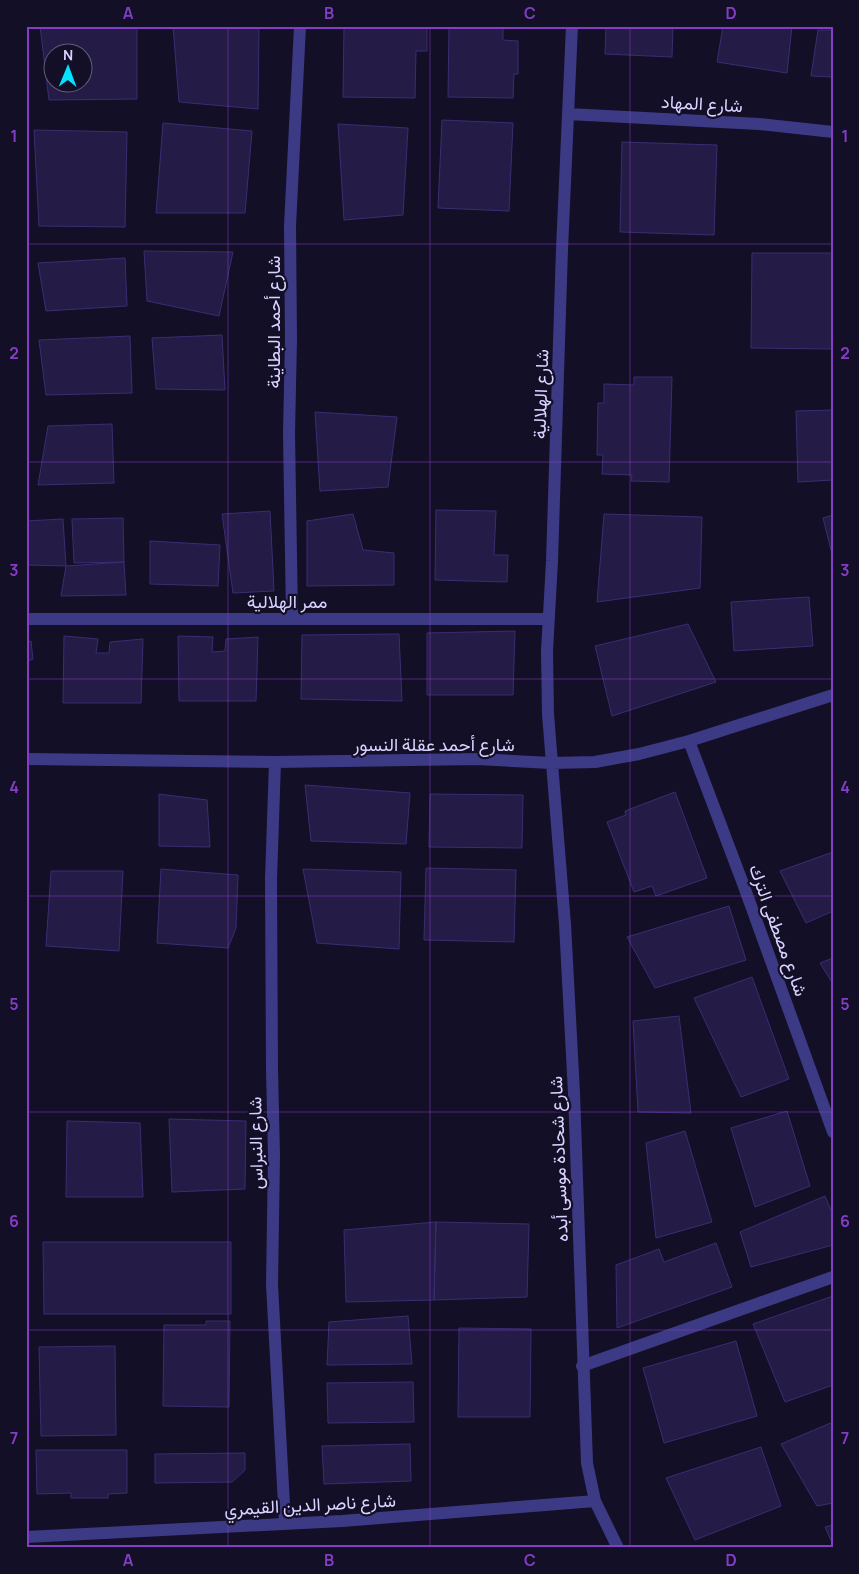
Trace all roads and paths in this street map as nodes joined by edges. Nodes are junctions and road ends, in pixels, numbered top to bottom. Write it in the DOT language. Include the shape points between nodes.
graph roads {
  1 [pos="300,26"];
  2 [pos="572,26"];
  3 [pos="568,114"];
  4 [pos="833,132"];
  5 [pos="292,618"];
  6 [pos="26,619"];
  7 [pos="548,619"];
  8 [pos="833,695"];
  9 [pos="689,741"];
  10 [pos="26,759"];
  11 [pos="275,762"];
  12 [pos="551,762"];
  13 [pos="833,1132"];
  14 [pos="833,1277"];
  15 [pos="582,1366"];
  16 [pos="595,1501"];
  17 [pos="285,1523"];
  18 [pos="26,1537"];
  19 [pos="618,1548"];
  1 -- 5 [label="street, شارع أحمد البطاينة" via="290,226"];
  2 -- 3 [label="street, شارع الهلالية"];
  3 -- 4 [label="street, شارع المهاد" via="759,124"];
  3 -- 7 [label="street, شارع الهلالية"];
  5 -- 6 [label="street, ممر الهلالية"];
  5 -- 7 [label="street, ممر الهلالية"];
  7 -- 12 [label="street, شارع الهلالية"];
  8 -- 9 [label="street, شارع أحمد عقلة النسور"];
  9 -- 12 [label="street, شارع أحمد عقلة النسور" via="595,762"];
  9 -- 13 [label="street, شارع مصطفى الترك"];
  10 -- 11 [label="street, شارع أحمد عقلة النسور"];
  11 -- 12 [label="street, شارع أحمد عقلة النسور"];
  11 -- 17 [label="street, شارع النبراس" via="272,1285"];
  12 -- 15 [label="street, شارع شحادة موسى أبده" via="566,933"];
  14 -- 15 [label="street"];
  15 -- 16 [label="street, شارع شحادة موسى أبده" via="586,1463"];
  16 -- 17 [label="street, شارع ناصر الدين القيمري"];
  16 -- 19 [label="street, شارع شحادة موسى أبده"];
  17 -- 18 [label="street, شارع ناصر الدين القيمري"];
}
